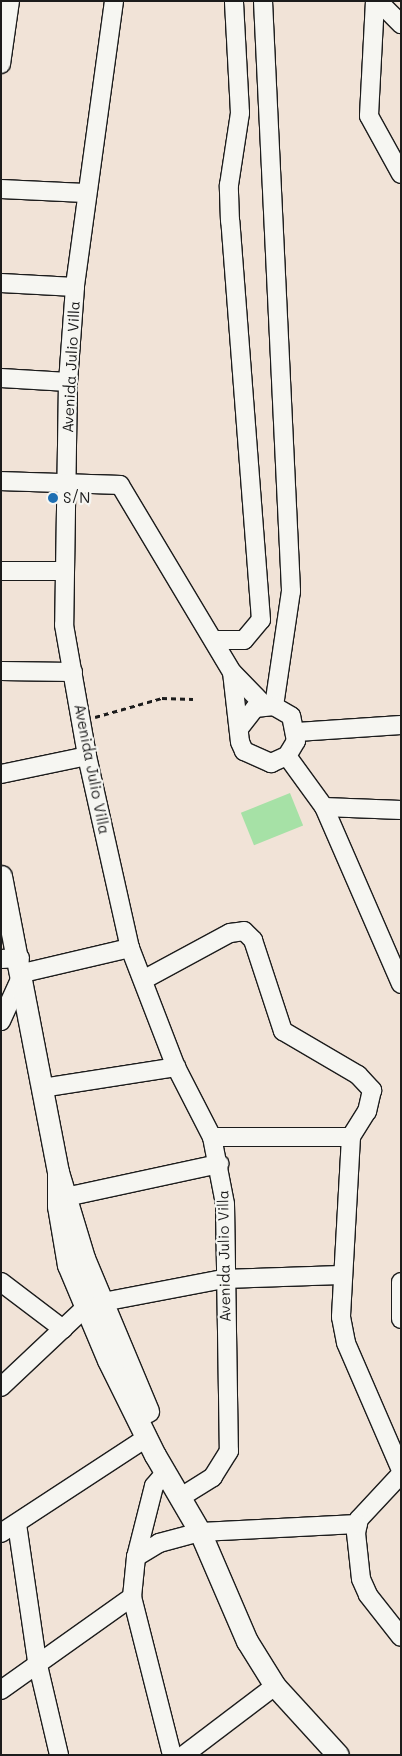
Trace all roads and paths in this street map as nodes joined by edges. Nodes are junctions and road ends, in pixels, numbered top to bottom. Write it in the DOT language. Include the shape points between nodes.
graph roads {
  1 [pos="10,1"];
  2 [pos="114,1"];
  3 [pos="234,1"];
  4 [pos="263,1"];
  5 [pos="376,1"];
  6 [pos="401,24"];
  7 [pos="1,64"];
  8 [pos="401,174"];
  9 [pos="1,189"];
  10 [pos="85,193"];
  11 [pos="1,283"];
  12 [pos="75,287"];
  13 [pos="1,378"];
  14 [pos="68,382"];
  15 [pos="1,481"];
  16 [pos="66,482"];
  17 [pos="1,571"];
  18 [pos="64,571"];
  19 [pos="214,640"];
  20 [pos="1,671"];
  21 [pos="74,672"];
  22 [pos="232,672"];
  23 [pos="193,699"];
  24 [pos="269,705"];
  25 [pos="81,720"];
  26 [pos="401,725"];
  27 [pos="240,727"];
  28 [pos="297,732"];
  29 [pos="86,756"];
  30 [pos="287,756"];
  31 [pos="1,774"];
  32 [pos="324,807"];
  33 [pos="401,810"];
  34 [pos="1,876"];
  35 [pos="130,948"];
  36 [pos="15,963"];
  37 [pos="142,980"];
  38 [pos="400,981"];
  39 [pos="1,1020"];
  40 [pos="176,1067"];
  41 [pos="42,1088"];
  42 [pos="212,1137"];
  43 [pos="351,1137"];
  44 [pos="219,1164"];
  45 [pos="58,1172"];
  46 [pos="66,1196"];
  47 [pos="342,1275"];
  48 [pos="224,1279"];
  49 [pos="1,1282"];
  50 [pos="401,1282"];
  51 [pos="94,1304"];
  52 [pos="401,1318"];
  53 [pos="63,1329"];
  54 [pos="1,1387"];
  55 [pos="146,1438"];
  56 [pos="401,1470"];
  57 [pos="166,1472"];
  58 [pos="401,1474"];
  59 [pos="181,1497"];
  60 [pos="17,1524"];
  61 [pos="358,1524"];
  62 [pos="200,1532"];
  63 [pos="1,1533"];
  64 [pos="136,1558"];
  65 [pos="132,1597"];
  66 [pos="401,1637"];
  67 [pos="38,1661"];
  68 [pos="275,1686"];
  69 [pos="1,1690"];
  70 [pos="59,1755"];
  71 [pos="172,1755"];
  72 [pos="184,1755"];
  73 [pos="338,1755"];
  1 -- 7 [label="street"];
  2 -- 10 [label="street, Avenida Julio Villa"];
  3 -- 19 [label="street" via="240,113 229,185 230,221 261,620 244,640"];
  4 -- 24 [label="street" via="291,591"];
  5 -- 6 [label="street"];
  5 -- 8 [label="street" via="369,116"];
  9 -- 10 [label="street"];
  10 -- 12 [label="street, Avenida Julio Villa"];
  11 -- 12 [label="street"];
  12 -- 14 [label="street, Avenida Julio Villa"];
  13 -- 14 [label="street"];
  14 -- 16 [label="street, Avenida Julio Villa"];
  15 -- 16 [label="street"];
  16 -- 18 [label="street, Avenida Julio Villa"];
  16 -- 19 [label="street" via="120,486"];
  17 -- 18 [label="street"];
  18 -- 21 [label="street, Avenida Julio Villa" via="64,625"];
  19 -- 22 [label="street"];
  20 -- 21 [label="street"];
  21 -- 25 [label="street, Avenida Julio Villa"];
  22 -- 24 [label="street"];
  22 -- 27 [label="street"];
  23 -- 25 [label="path" via="162,698"];
  24 -- 27 [label="street" via="247,714"];
  24 -- 28 [label="street" via="291,716"];
  25 -- 29 [label="street, Avenida Julio Villa"];
  26 -- 28 [label="street"];
  27 -- 30 [label="street" via="240,742 252,758 271,763"];
  28 -- 30 [label="street"];
  29 -- 31 [label="street"];
  29 -- 35 [label="street, Avenida Julio Villa"];
  30 -- 32 [label="street"];
  32 -- 33 [label="street"];
  32 -- 38 [label="street"];
  34 -- 36 [label="main road"];
  35 -- 36 [label="street"];
  35 -- 37 [label="street, Avenida Julio Villa"];
  36 -- 39 [label="street"];
  36 -- 41 [label="main road"];
  37 -- 40 [label="street, Avenida Julio Villa"];
  37 -- 43 [label="street" via="230,933 244,931 253,940 283,1031 358,1075 372,1090 367,1111"];
  40 -- 41 [label="street"];
  40 -- 42 [label="street, Avenida Julio Villa"];
  41 -- 45 [label="main road"];
  42 -- 43 [label="street"];
  42 -- 44 [label="street, Avenida Julio Villa"];
  43 -- 47 [label="street"];
  44 -- 46 [label="street"];
  44 -- 48 [label="street, Avenida Julio Villa" via="225,1204"];
  45 -- 46 [label="main road"];
  45 -- 51 [label="main road" via="58,1206 68,1265"];
  46 -- 51 [label="main road"];
  47 -- 48 [label="street"];
  47 -- 56 [label="street" via="346,1343"];
  48 -- 51 [label="street"];
  48 -- 59 [label="street, Avenida Julio Villa" via="229,1451 213,1477"];
  49 -- 53 [label="street"];
  50 -- 52 [label="street"];
  51 -- 53 [label="street"];
  51 -- 55 [label="main road"];
  51 -- 57 [label="main road" via="165,1453"];
  53 -- 54 [label="street"];
  55 -- 57 [label="main road"];
  55 -- 60 [label="street"];
  57 -- 59 [label="main road"];
  57 -- 64 [label="street" via="154,1486"];
  58 -- 61 [label="street"];
  59 -- 62 [label="main road"];
  60 -- 63 [label="street"];
  60 -- 67 [label="street"];
  61 -- 62 [label="street"];
  61 -- 66 [label="street" via="361,1579"];
  62 -- 64 [label="street" via="159,1543"];
  62 -- 68 [label="main road" via="246,1641"];
  64 -- 65 [label="street"];
  65 -- 67 [label="street"];
  65 -- 71 [label="street"];
  67 -- 69 [label="street"];
  67 -- 70 [label="street"];
  68 -- 72 [label="street"];
  68 -- 73 [label="main road"];
}
